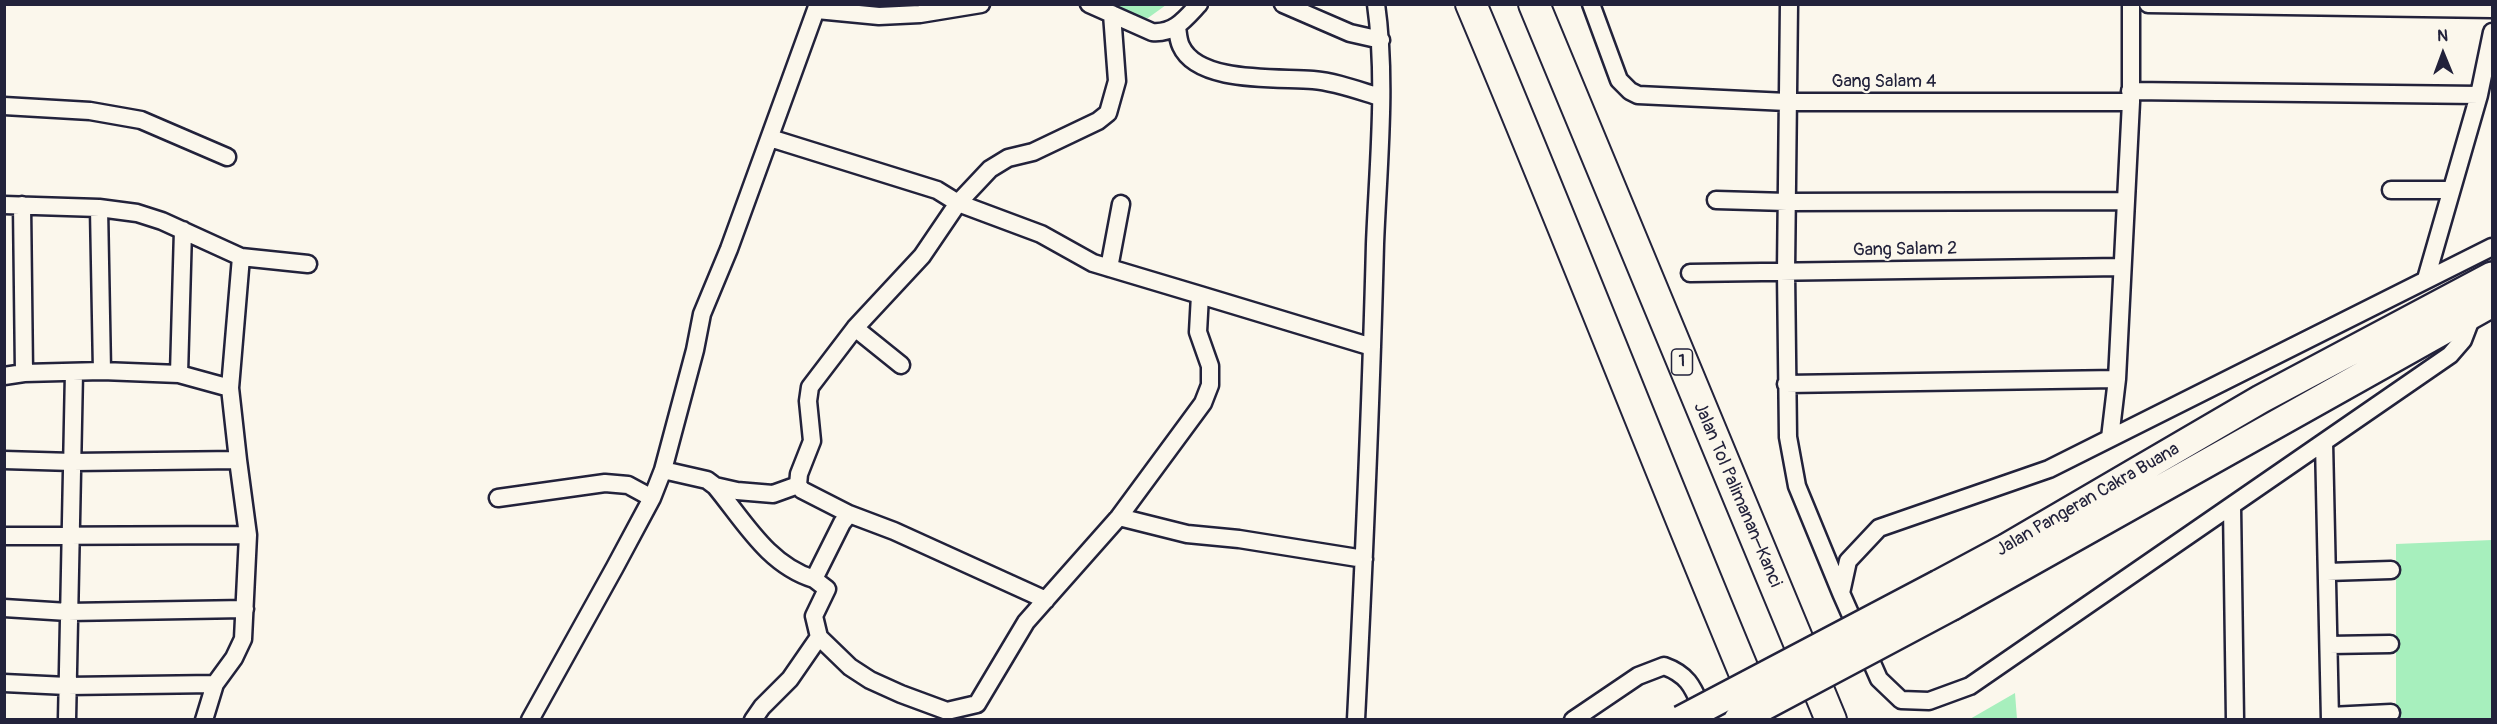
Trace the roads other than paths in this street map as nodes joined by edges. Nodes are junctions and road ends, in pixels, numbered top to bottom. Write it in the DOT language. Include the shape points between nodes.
graph roads {
  1 [pos="981,4"];
  2 [pos="1089,4"];
  3 [pos="1199,4"];
  4 [pos="1283,4"];
  5 [pos="1376,4"];
  6 [pos="1471,4"];
  7 [pos="1534,4"];
  8 [pos="1591,4"];
  9 [pos="1789,4"];
  10 [pos="2131,4"];
  11 [pos="2148,4"];
  12 [pos="818,8"];
  13 [pos="2493,9"];
  14 [pos="1112,14"];
  15 [pos="1177,27"];
  16 [pos="2493,32"];
  17 [pos="1381,40"];
  18 [pos="2479,94"];
  19 [pos="1380,97"];
  20 [pos="2130,97"];
  21 [pos="1787,102"];
  22 [pos="4,106"];
  23 [pos="770,138"];
  24 [pos="227,158"];
  25 [pos="2391,190"];
  26 [pos="2451,190"];
  27 [pos="1716,200"];
  28 [pos="2125,201"];
  29 [pos="1787,202"];
  30 [pos="958,203"];
  31 [pos="1121,204"];
  32 [pos="4,205"];
  33 [pos="22,205"];
  34 [pos="99,208"];
  35 [pos="183,230"];
  36 [pos="2493,247"];
  37 [pos="241,257"];
  38 [pos="308,264"];
  39 [pos="2121,267"];
  40 [pos="1108,268"];
  41 [pos="1786,272"];
  42 [pos="1690,273"];
  43 [pos="2493,276"];
  44 [pos="2426,279"];
  45 [pos="1200,295"];
  46 [pos="2483,308"];
  47 [pos="855,328"];
  48 [pos="1372,347"];
  49 [pos="902,365"];
  50 [pos="102,371"];
  51 [pos="74,372"];
  52 [pos="24,373"];
  53 [pos="179,374"];
  54 [pos="4,376"];
  55 [pos="2117,379"];
  56 [pos="1786,384"];
  57 [pos="230,388"];
  58 [pos="2110,438"];
  59 [pos="2324,442"];
  60 [pos="4,460"];
  61 [pos="238,460"];
  62 [pos="73,462"];
  63 [pos="663,470"];
  64 [pos="798,484"];
  65 [pos="715,486"];
  66 [pos="498,498"];
  67 [pos="652,498"];
  68 [pos="2232,506"];
  69 [pos="849,514"];
  70 [pos="1119,517"];
  71 [pos="248,535"];
  72 [pos="4,536"];
  73 [pos="71,537"];
  74 [pos="1364,559"];
  75 [pos="2391,570"];
  76 [pos="2327,572"];
  77 [pos="814,579"];
  78 [pos="1840,593"];
  79 [pos="1945,595"];
  80 [pos="1046,600"];
  81 [pos="4,608"];
  82 [pos="245,609"];
  83 [pos="68,612"];
  84 [pos="819,637"];
  85 [pos="2390,644"];
  86 [pos="2329,645"];
  87 [pos="4,683"];
  88 [pos="214,684"];
  89 [pos="67,686"];
  90 [pos="2391,713"];
  91 [pos="537,717"];
  92 [pos="2330,718"];
  93 [pos="67,720"];
  94 [pos="204,720"];
  95 [pos="753,720"];
  96 [pos="1356,720"];
  97 [pos="1572,720"];
  98 [pos="1681,720"];
  99 [pos="1707,720"];
  100 [pos="1738,720"];
  101 [pos="1764,720"];
  102 [pos="1830,720"];
  103 [pos="2235,720"];
  1 -- 12 [label="street" via="879,16"];
  2 -- 14 [label="street"];
  3 -- 15 [label="street"];
  4 -- 17 [label="street" via="1350,33"];
  5 -- 17 [label="street"];
  6 -- 101 [label="highway"];
  7 -- 102 [label="highway, Jalan Tol Palimanan–Kanci / 1"];
  8 -- 21 [label="street, Gang Salam 4" via="1618,80 1630,91 1638,95"];
  9 -- 21 [label="street"];
  10 -- 20 [label="street"];
  11 -- 13 [label="street"];
  12 -- 23 [label="street"];
  14 -- 15 [label="street" via="1152,32"];
  14 -- 30 [label="street" via="1117,81 1108,113 1033,152 1008,158 990,169"];
  15 -- 19 [label="street" via="1181,46 1194,61 1215,70 1245,77 1334,82"];
  16 -- 18 [label="street"];
  17 -- 19 [label="street"];
  18 -- 20 [label="street, Gang Salam 4"];
  18 -- 26 [label="street"];
  19 -- 48 [label="street"];
  20 -- 21 [label="street, Gang Salam 4"];
  20 -- 28 [label="street"];
  21 -- 29 [label="street"];
  22 -- 24 [label="street" via="90,111 141,120"];
  23 -- 30 [label="street" via="937,190"];
  23 -- 63 [label="street" via="702,314"];
  25 -- 26 [label="street"];
  26 -- 44 [label="street"];
  27 -- 29 [label="street"];
  28 -- 29 [label="street"];
  28 -- 39 [label="street"];
  29 -- 41 [label="street"];
  30 -- 40 [label="street" via="1041,234"];
  30 -- 47 [label="street" via="922,256"];
  31 -- 40 [label="street"];
  32 -- 33 [label="street"];
  33 -- 34 [label="street"];
  33 -- 52 [label="street"];
  34 -- 35 [label="street" via="137,213"];
  34 -- 50 [label="street"];
  35 -- 37 [label="street"];
  35 -- 53 [label="street"];
  36 -- 44 [label="street"];
  37 -- 38 [label="street"];
  37 -- 57 [label="street"];
  39 -- 41 [label="street, Gang Salam 2"];
  39 -- 55 [label="street"];
  40 -- 45 [label="street"];
  41 -- 42 [label="street, Gang Salam 2"];
  41 -- 56 [label="street"];
  43 -- 79 [label="main road, Jalan Pangeran Cakra Buana" via="2261,399 2006,548"];
  44 -- 58 [label="street"];
  45 -- 48 [label="street"];
  45 -- 70 [label="street" via="1198,332 1210,366 1210,385 1203,403"];
  46 -- 59 [label="street" via="2450,355"];
  46 -- 79 [label="main road, Jalan Pangeran Cakra Buana"];
  47 -- 49 [label="street"];
  47 -- 64 [label="street" via="810,387 812,441"];
  48 -- 74 [label="street"];
  50 -- 51 [label="street"];
  50 -- 53 [label="street"];
  51 -- 52 [label="street"];
  51 -- 62 [label="street"];
  52 -- 54 [label="street"];
  53 -- 57 [label="street"];
  55 -- 56 [label="street"];
  55 -- 58 [label="street"];
  56 -- 78 [label="street" via="1788,437 1797,486"];
  57 -- 61 [label="street"];
  58 -- 78 [label="street" via="2049,469 1879,528 1848,561"];
  59 -- 68 [label="street"];
  59 -- 76 [label="street"];
  60 -- 62 [label="street"];
  61 -- 62 [label="street"];
  61 -- 71 [label="street"];
  62 -- 73 [label="street"];
  63 -- 65 [label="street" via="707,480"];
  63 -- 67 [label="street"];
  64 -- 65 [label="street" via="773,494"];
  64 -- 69 [label="street" via="802,490"];
  65 -- 77 [label="street" via="773,556"];
  66 -- 67 [label="street" via="605,483 628,485"];
  67 -- 91 [label="street"];
  68 -- 78 [label="street" via="1970,686 1929,700 1901,700 1879,679"];
  68 -- 103 [label="street"];
  69 -- 77 [label="street"];
  69 -- 80 [label="street"];
  70 -- 74 [label="street" via="1187,534"];
  70 -- 80 [label="street"];
  71 -- 73 [label="street"];
  71 -- 82 [label="street"];
  72 -- 73 [label="street"];
  73 -- 83 [label="street"];
  74 -- 96 [label="street"];
  75 -- 76 [label="street"];
  76 -- 86 [label="street"];
  77 -- 84 [label="street" via="827,589 814,616"];
  79 -- 98 [label="main road, Jalan Pangeran Cakra Buana, bridge"];
  79 -- 100 [label="main road, Jalan Pangeran Cakra Buana, bridge"];
  80 -- 84 [label="street" via="1026,622 977,704 947,711 870,680"];
  81 -- 83 [label="street"];
  82 -- 83 [label="street"];
  82 -- 88 [label="street" via="243,639"];
  83 -- 89 [label="street"];
  84 -- 95 [label="street" via="790,680"];
  85 -- 86 [label="street"];
  86 -- 92 [label="street"];
  87 -- 89 [label="street"];
  88 -- 89 [label="street"];
  88 -- 94 [label="street"];
  89 -- 93 [label="street"];
  90 -- 92 [label="street"];
  97 -- 99 [label="street" via="1638,676 1664,666 1683,674"];
}
